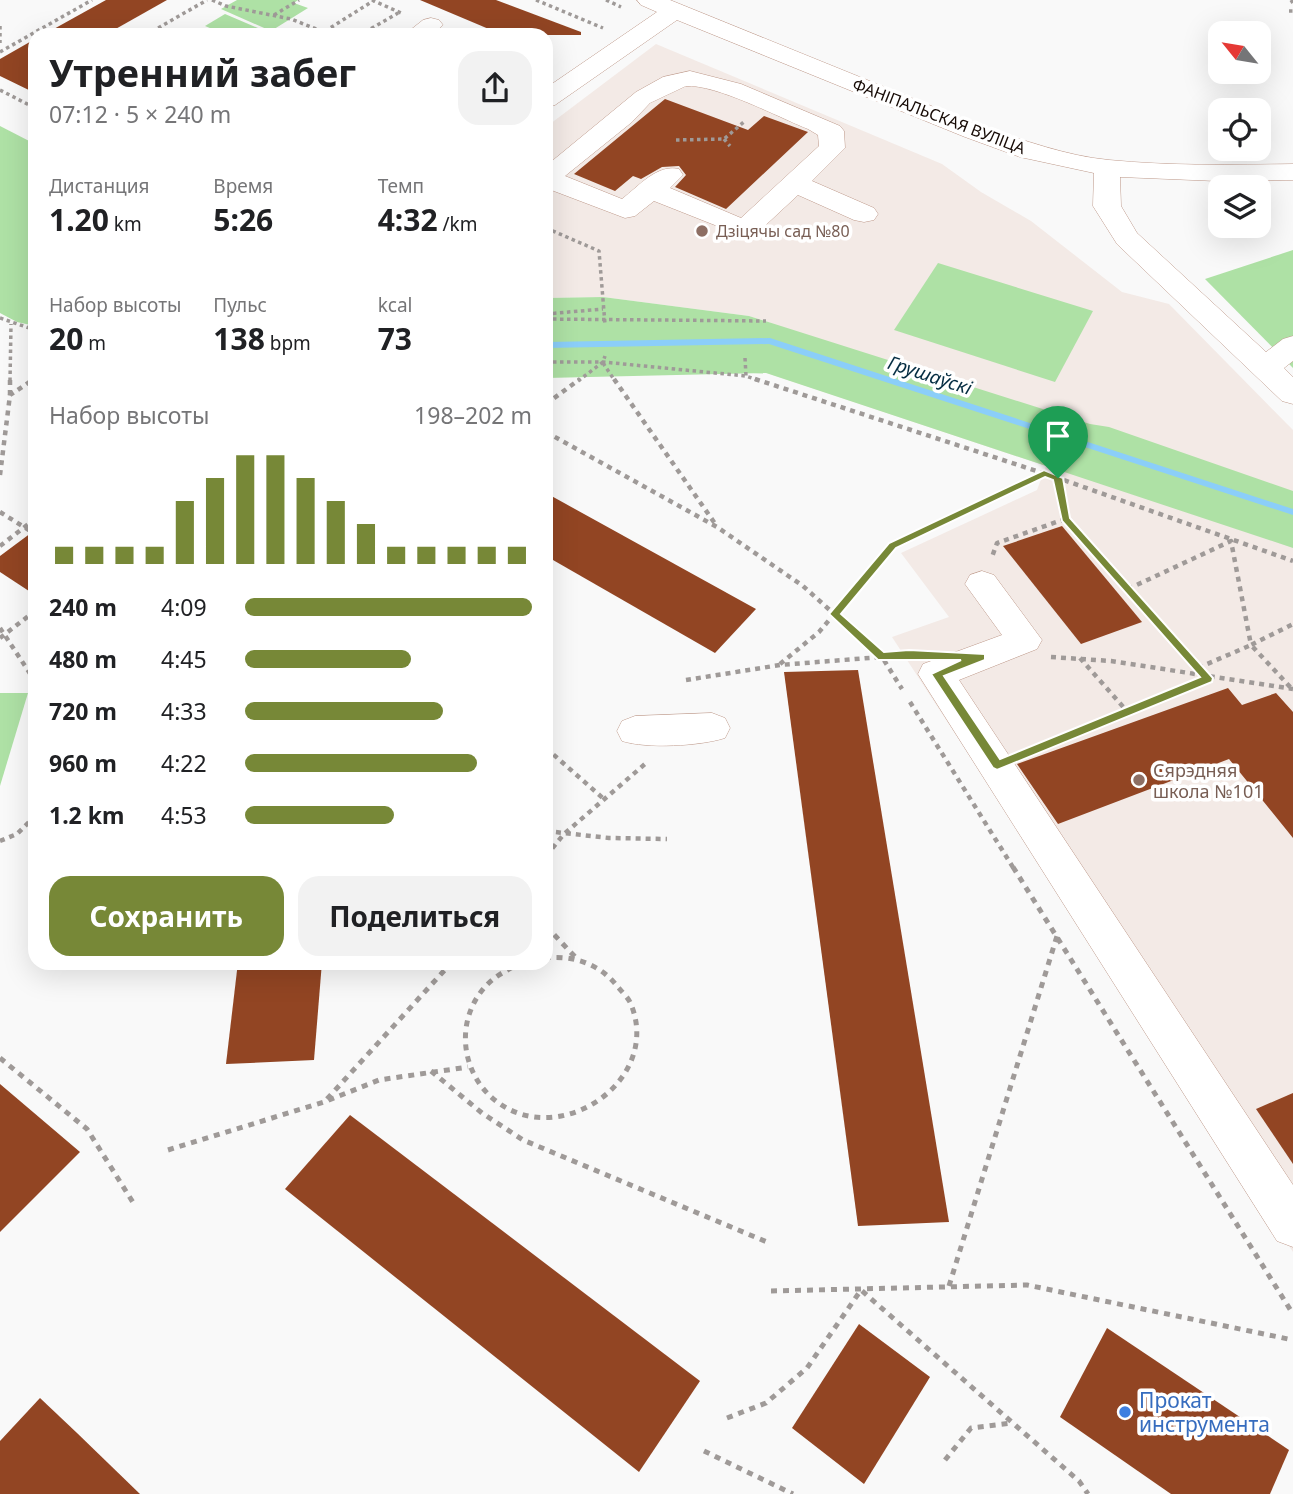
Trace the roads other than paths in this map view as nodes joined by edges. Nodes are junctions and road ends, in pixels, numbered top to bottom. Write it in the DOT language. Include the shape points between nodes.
graph roads {
  1 [pos="649,0"];
  2 [pos="674,11"];
  3 [pos="553,95"];
  4 [pos="1107,168"];
  5 [pos="1293,172"];
  6 [pos="553,173"];
  7 [pos="553,180"];
  8 [pos="794,183"];
  9 [pos="864,214"];
  10 [pos="1293,346"];
  11 [pos="1265,368"];
  12 [pos="1293,394"];
  13 [pos="982,584"];
  14 [pos="712,728"];
  15 [pos="643,746"];
  16 [pos="1293,1225"];
  1 -- 2 [label="street, ФАНІПАЛЬСКАЯ ВУЛІЦА"];
  2 -- 3 [label="street"];
  2 -- 4 [label="street, ФАНІПАЛЬСКАЯ ВУЛІЦА" via="974,132 1029,151"];
  4 -- 5 [label="street, ФАНІПАЛЬСКАЯ ВУЛІЦА"];
  4 -- 11 [label="street" via="1107,205 1127,238"];
  6 -- 8 [label="street" via="633,100 692,77 831,131 832,148"];
  7 -- 8 [label="street" via="625,210 661,182 745,229"];
  8 -- 9 [label="street"];
  10 -- 11 [label="street"];
  11 -- 12 [label="street"];
  13 -- 16 [label="street" via="1025,640 936,674"];
  14 -- 15 [label="street"];
}
